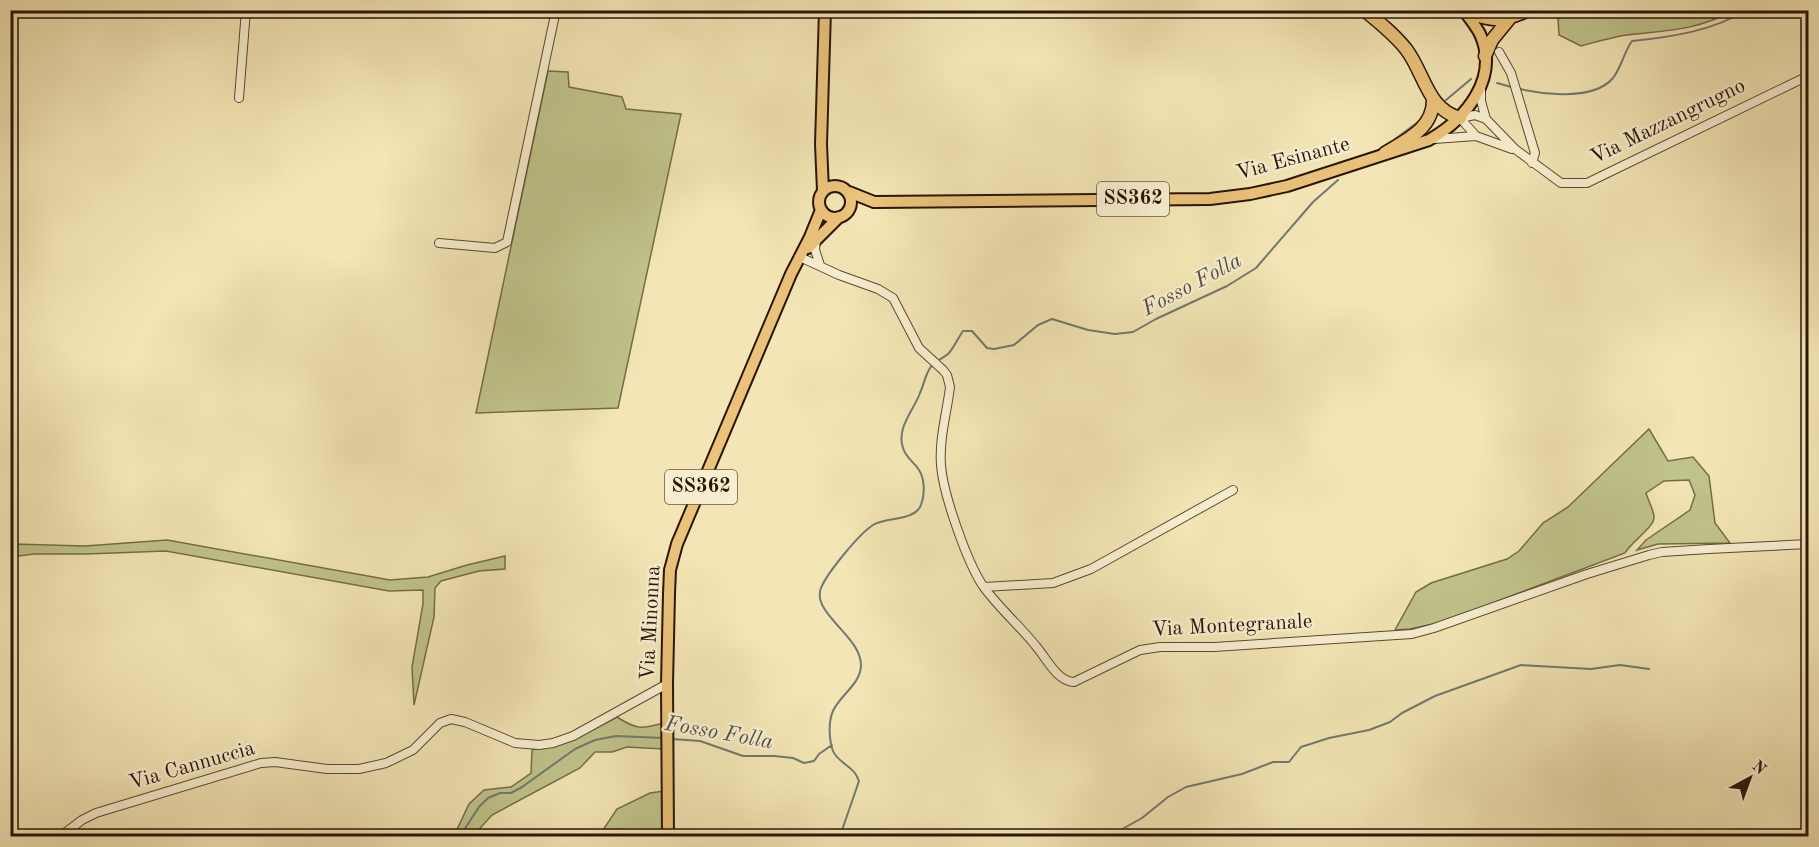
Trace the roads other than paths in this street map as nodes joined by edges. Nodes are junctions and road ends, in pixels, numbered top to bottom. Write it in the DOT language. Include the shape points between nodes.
graph roads {
  1 [pos="246,10"];
  2 [pos="556,10"];
  3 [pos="825,10"];
  4 [pos="1364,10"];
  5 [pos="1529,10"];
  6 [pos="1465,11"];
  7 [pos="1510,18"];
  8 [pos="1499,52"];
  9 [pos="1485,56"];
  10 [pos="1809,76"];
  11 [pos="1482,83"];
  12 [pos="239,98"];
  13 [pos="1433,100"];
  14 [pos="1460,118"];
  15 [pos="1486,119"];
  16 [pos="1476,136"];
  17 [pos="1430,140"];
  18 [pos="1515,149"];
  19 [pos="1384,153"];
  20 [pos="1532,163"];
  21 [pos="824,168"];
  22 [pos="838,186"];
  23 [pos="823,190"];
  24 [pos="849,192"];
  25 [pos="874,202"];
  26 [pos="821,210"];
  27 [pos="843,215"];
  28 [pos="816,239"];
  29 [pos="439,243"];
  30 [pos="800,257"];
  31 [pos="820,265"];
  32 [pos="1233,490"];
  33 [pos="1809,544"];
  34 [pos="984,587"];
  35 [pos="667,684"];
  36 [pos="61,837"];
  37 [pos="669,837"];
  1 -- 12 [label="street"];
  2 -- 29 [label="street" via="507,242 495,248"];
  3 -- 21 [label="main road" via="821,144"];
  4 -- 13 [label="highway" via="1407,50"];
  5 -- 7 [label="highway"];
  6 -- 7 [label="highway" via="1494,21"];
  6 -- 9 [label="main road, SS362" via="1480,34"];
  7 -- 9 [label="highway"];
  8 -- 20 [label="street" via="1513,80 1535,153"];
  9 -- 11 [label="main road, SS362"];
  10 -- 20 [label="street, Via Mazzangrugno" via="1587,183 1561,183"];
  11 -- 14 [label="main road, SS362"];
  11 -- 15 [label="street" via="1480,101"];
  13 -- 14 [label="highway" via="1450,115"];
  13 -- 19 [label="highway" via="1426,125"];
  14 -- 15 [label="street" via="1475,115"];
  14 -- 16 [label="street, Via Mazzangrugno"];
  14 -- 17 [label="main road, Via Esinante / SS362"];
  15 -- 18 [label="street, Via Mazzangrugno"];
  16 -- 17 [label="street, Via Mazzangrugno"];
  16 -- 18 [label="street, Via Mazzangrugno"];
  17 -- 19 [label="main road, Via Esinante / SS362"];
  18 -- 20 [label="street, Via Mazzangrugno"];
  19 -- 25 [label="main road, Via Esinante / SS362" via="1287,186 1210,199"];
  21 -- 22 [label="main road"];
  21 -- 23 [label="main road"];
  22 -- 23 [label="main road"];
  22 -- 24 [label="main road, SS362"];
  23 -- 26 [label="main road, SS362"];
  24 -- 25 [label="main road, Via Esinante / SS362"];
  24 -- 27 [label="main road" via="852,201"];
  25 -- 27 [label="main road, Via Esinante / SS362"];
  26 -- 27 [label="main road" via="829,217"];
  26 -- 30 [label="main road, Via Minonna / SS362"];
  27 -- 28 [label="main road, Via Minonna / SS362"];
  28 -- 30 [label="main road, Via Minonna / SS362"];
  28 -- 31 [label="street"];
  30 -- 31 [label="street, Via Montegranale"];
  30 -- 35 [label="main road, Via Minonna / SS362" via="677,544 670,570"];
  31 -- 34 [label="street, Via Montegranale" via="893,298 919,348 947,375 950,387 940,463 944,488 972,567"];
  32 -- 34 [label="street" via="1082,573 1053,583"];
  33 -- 34 [label="street, Via Montegranale" via="1649,555 1412,634 1140,650 1074,682 1059,676"];
  35 -- 36 [label="street, Via Cannuccia" via="553,743 515,743 451,719 440,723 413,750 386,763 359,769 261,763 96,813"];
  35 -- 37 [label="main road, Via Minonna / SS362"];
}
